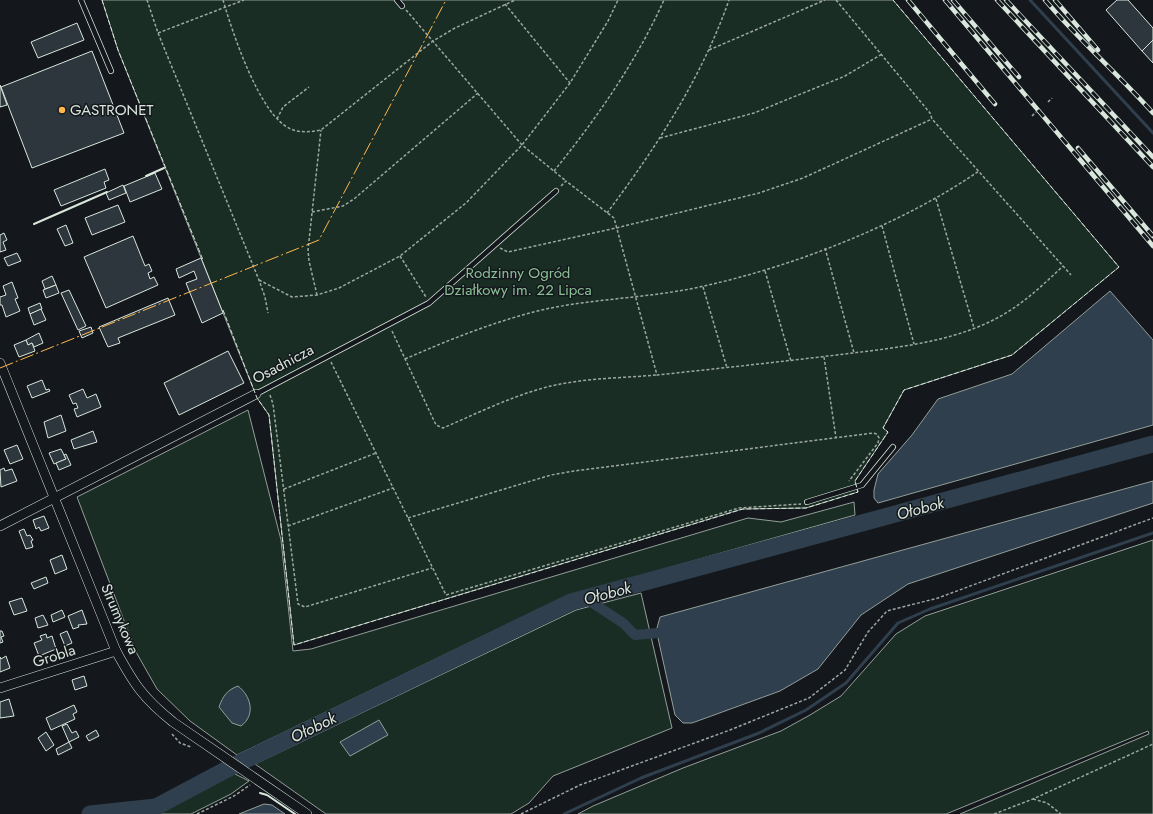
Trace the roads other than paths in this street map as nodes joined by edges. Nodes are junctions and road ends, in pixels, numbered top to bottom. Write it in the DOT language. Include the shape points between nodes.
graph roads {
  1 [pos="81,0"];
  2 [pos="397,0"];
  3 [pos="402,6"];
  4 [pos="111,71"];
  5 [pos="556,191"];
  6 [pos="0,363"];
  7 [pos="256,394"];
  8 [pos="893,447"];
  9 [pos="55,499"];
  10 [pos="807,502"];
  11 [pos="0,526"];
  12 [pos="116,651"];
  13 [pos="0,688"];
  14 [pos="307,814"];
  1 -- 4 [label="lane"];
  2 -- 3 [label="lane"];
  5 -- 7 [label="lane, Osadnicza" via="429,303"];
  6 -- 9 [label="street, Strumykowa"];
  7 -- 9 [label="street, Osadnicza"];
  8 -- 10 [label="lane" via="862,485"];
  9 -- 11 [label="street, Osadnicza"];
  9 -- 12 [label="street, Strumykowa"];
  12 -- 13 [label="street, Grobla"];
  12 -- 14 [label="street, Strumykowa" via="132,682 157,709"];
}
